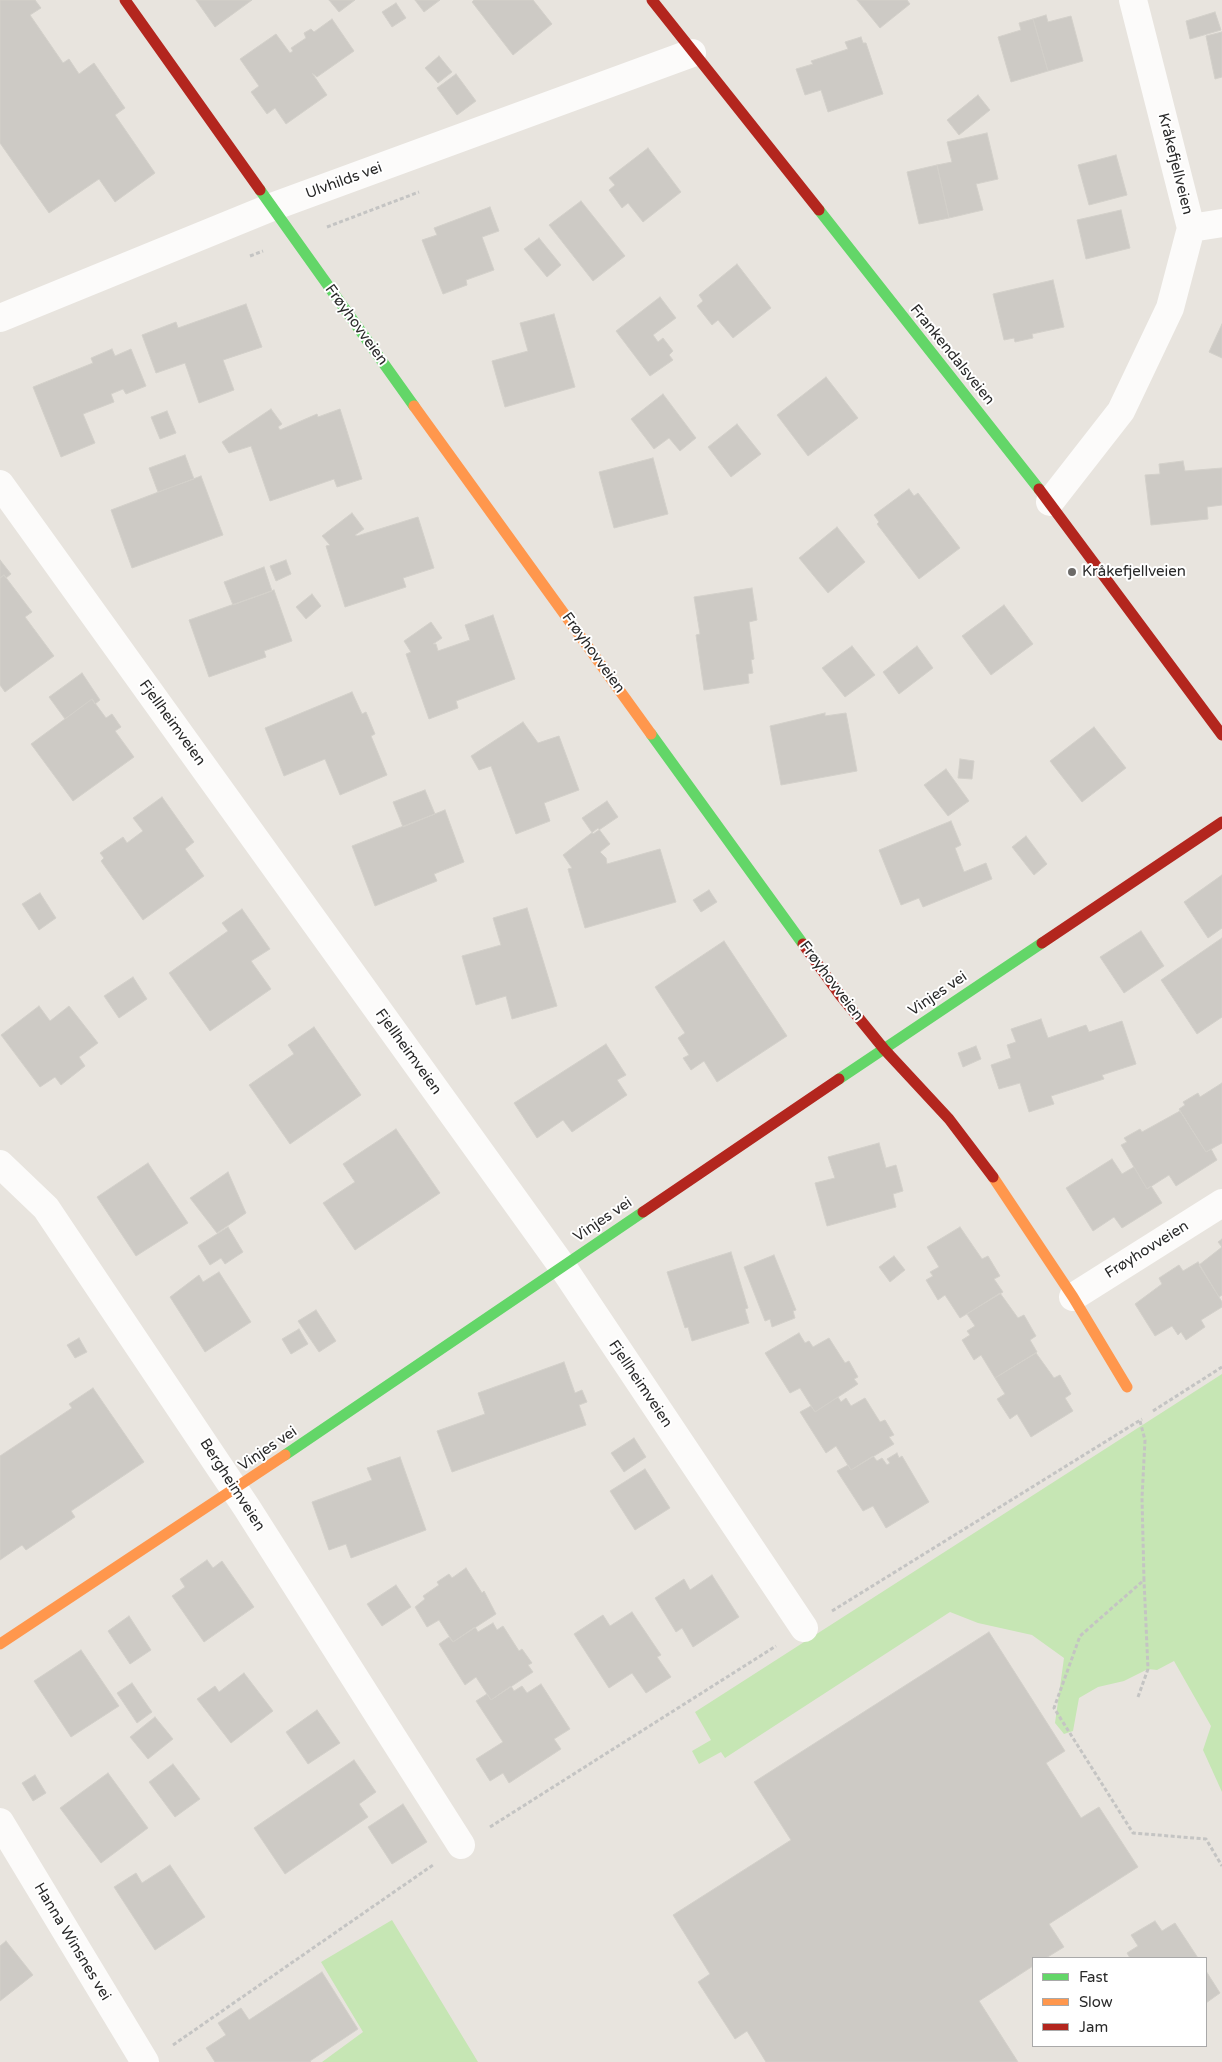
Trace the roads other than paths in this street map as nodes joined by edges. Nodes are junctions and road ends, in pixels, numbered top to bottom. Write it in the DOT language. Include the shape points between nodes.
graph roads {
  1 [pos="125,0"];
  2 [pos="652,0"];
  3 [pos="1133,0"];
  4 [pos="692,53"];
  5 [pos="272,207"];
  6 [pos="1222,223"];
  7 [pos="1192,228"];
  8 [pos="0,318"];
  9 [pos="0,484"];
  10 [pos="1050,502"];
  11 [pos="1222,735"];
  12 [pos="1222,822"];
  13 [pos="884,1048"];
  14 [pos="0,1164"];
  15 [pos="1222,1202"];
  16 [pos="562,1266"];
  17 [pos="1073,1297"];
  18 [pos="1127,1387"];
  19 [pos="235,1489"];
  20 [pos="804,1628"];
  21 [pos="0,1644"];
  22 [pos="0,1822"];
  23 [pos="461,1845"];
  24 [pos="145,2062"];
  1 -- 5 [label="street, Frøyhovveien"];
  2 -- 4 [label="street, Frankendalsveien"];
  3 -- 7 [label="street, Kråkefjellveien"];
  4 -- 5 [label="street, Ulvhilds vei"];
  4 -- 10 [label="street, Frankendalsveien"];
  5 -- 8 [label="street, Ulvhilds vei"];
  5 -- 13 [label="street, Frøyhovveien" via="840,995"];
  6 -- 7 [label="street"];
  7 -- 10 [label="street, Kråkefjellveien" via="1170,308 1121,411"];
  9 -- 16 [label="street, Fjellheimveien"];
  10 -- 11 [label="street, Frankendalsveien"];
  12 -- 13 [label="street, Vinjes vei"];
  13 -- 16 [label="street, Vinjes vei"];
  13 -- 17 [label="street, Frøyhovveien" via="949,1119 996,1181"];
  14 -- 19 [label="street, Bergheimveien" via="46,1208"];
  15 -- 17 [label="street, Frøyhovveien"];
  16 -- 19 [label="street, Vinjes vei"];
  16 -- 20 [label="street, Fjellheimveien"];
  17 -- 18 [label="street, Frøyhovveien"];
  19 -- 21 [label="street, Vinjes vei"];
  19 -- 23 [label="street, Bergheimveien"];
  22 -- 24 [label="street, Hanna Winsnes vei"];
}
